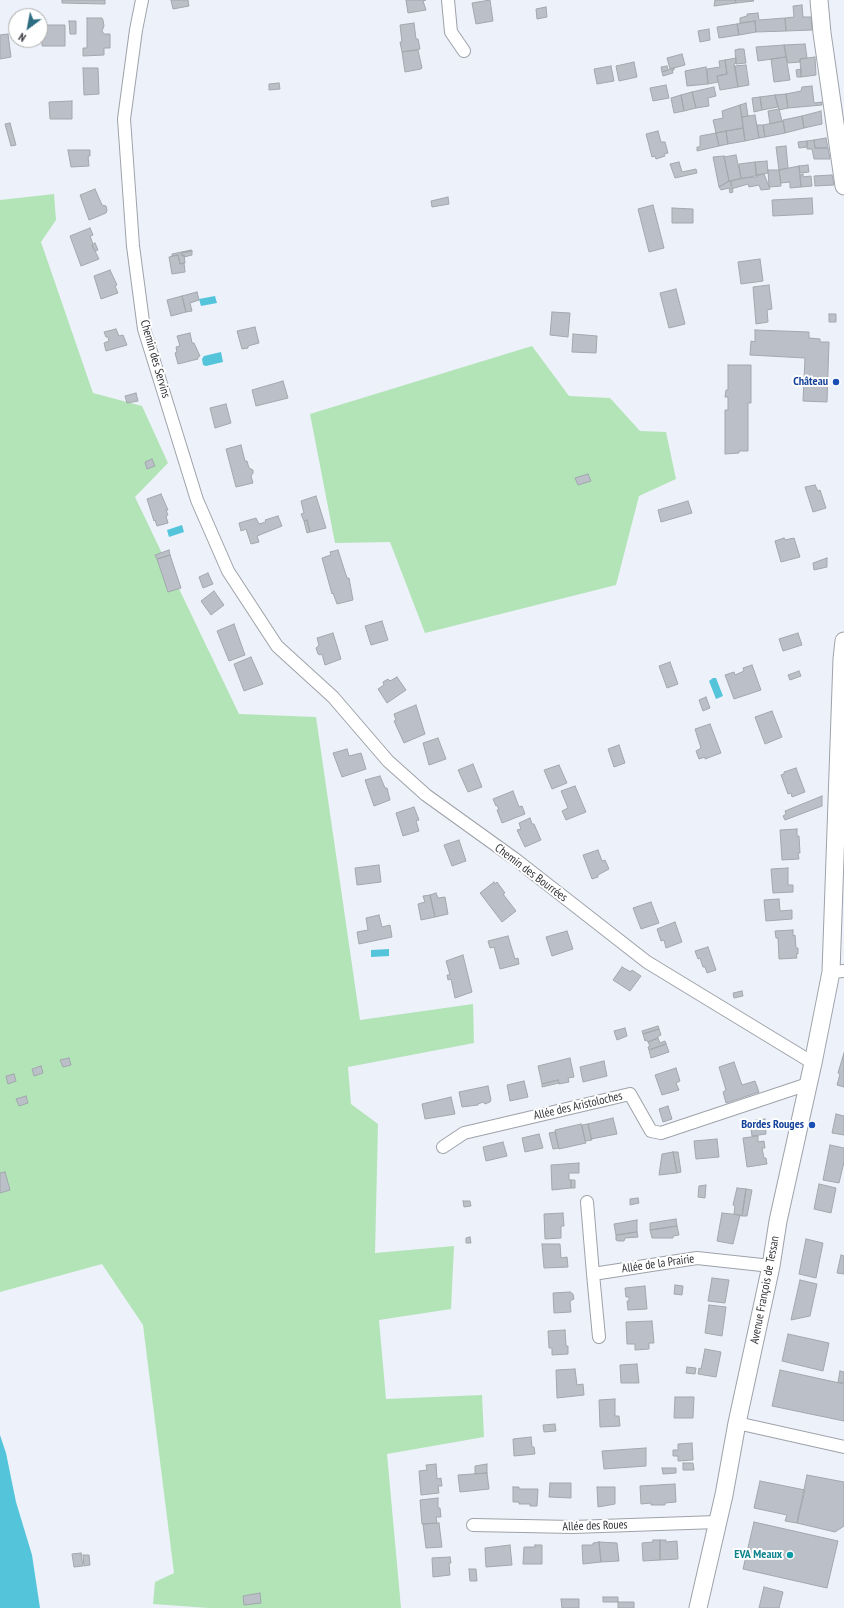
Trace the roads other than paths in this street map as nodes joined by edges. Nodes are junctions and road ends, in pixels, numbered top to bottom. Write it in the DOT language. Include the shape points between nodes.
graph roads {
  1 [pos="142,0"];
  2 [pos="448,0"];
  3 [pos="820,0"];
  4 [pos="464,51"];
  5 [pos="844,186"];
  6 [pos="844,641"];
  7 [pos="277,646"];
  8 [pos="843,657"];
  9 [pos="840,807"];
  10 [pos="837,971"];
  11 [pos="813,1063"];
  12 [pos="808,1084"];
  13 [pos="444,1147"];
  14 [pos="587,1202"];
  15 [pos="771,1266"];
  16 [pos="594,1274"];
  17 [pos="600,1337"];
  18 [pos="737,1422"];
  19 [pos="844,1447"];
  20 [pos="717,1522"];
  21 [pos="473,1525"];
  22 [pos="698,1608"];
  1 -- 7 [label="street, Chemin des Servins" via="124,119 133,246 144,329 197,500 228,571"];
  2 -- 4 [label="street" via="451,32"];
  3 -- 5 [label="street" via="822,33"];
  6 -- 8 [label="street, Avenue François de Tessan"];
  7 -- 11 [label="street, Chemin des Bourrées" via="333,697 388,761 426,795 648,962"];
  8 -- 9 [label="street, Avenue François de Tessan"];
  9 -- 10 [label="street, Avenue François de Tessan"];
  10 -- 11 [label="street, Avenue François de Tessan"];
  11 -- 12 [label="street, Avenue François de Tessan"];
  12 -- 13 [label="street, Allée des Aristoloches" via="661,1134 651,1131 630,1094 464,1133"];
  12 -- 15 [label="street, Avenue François de Tessan" via="778,1221"];
  14 -- 16 [label="street"];
  15 -- 16 [label="street, Allée de la Prairie" via="696,1258"];
  15 -- 18 [label="street, Avenue François de Tessan"];
  16 -- 17 [label="street"];
  18 -- 19 [label="street"];
  18 -- 20 [label="street, Avenue François de Tessan"];
  20 -- 21 [label="street, Allée des Roues" via="573,1527"];
  20 -- 22 [label="street, Avenue François de Tessan"];
}
